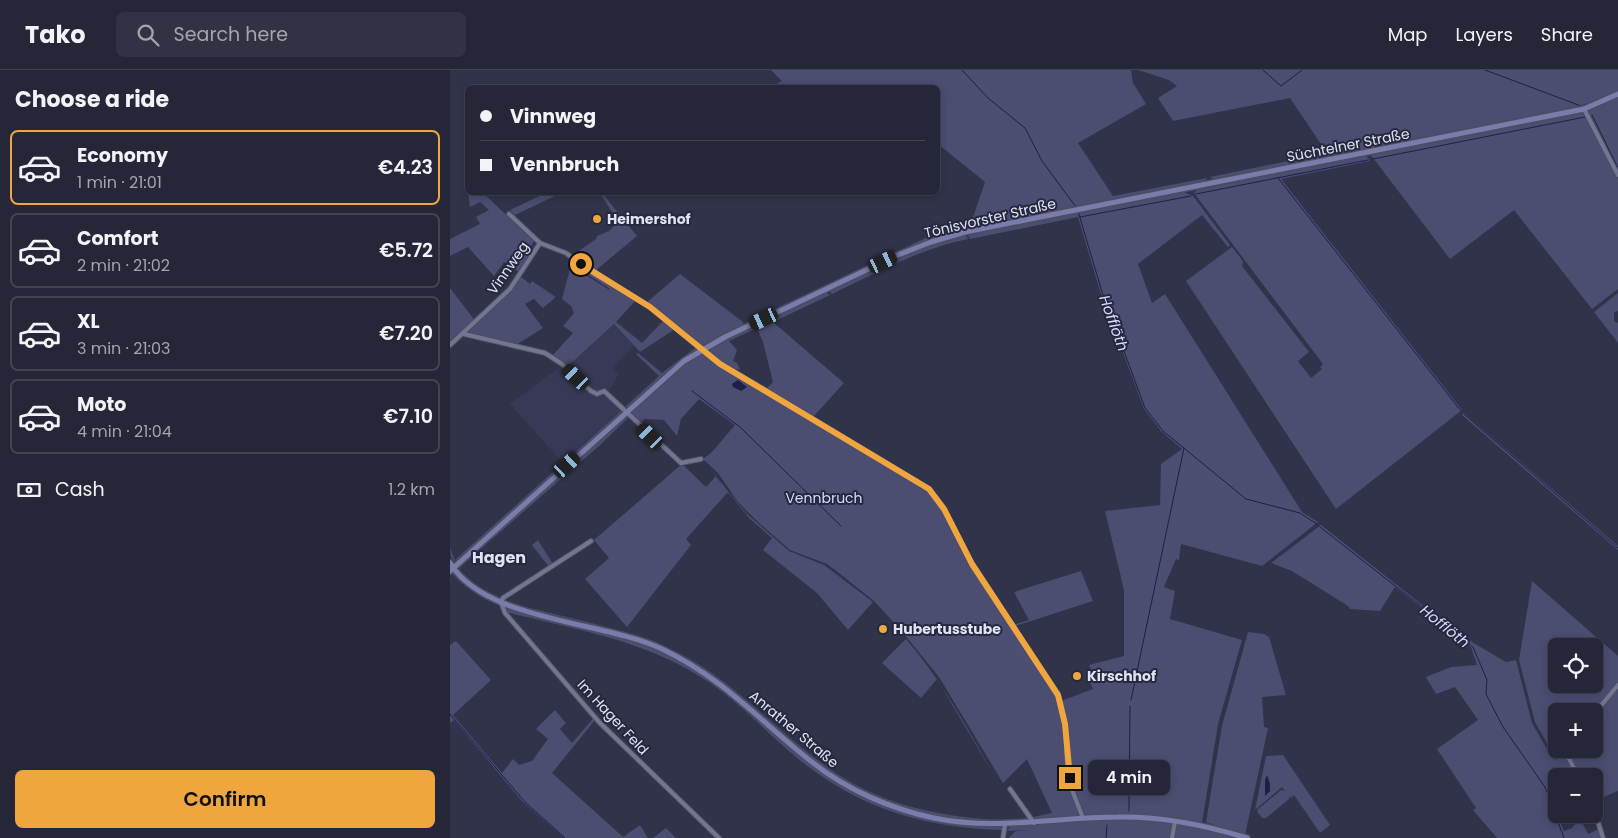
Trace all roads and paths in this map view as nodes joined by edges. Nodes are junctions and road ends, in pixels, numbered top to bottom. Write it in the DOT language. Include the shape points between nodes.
graph roads {
  1 [pos="1618,94"];
  2 [pos="1584,109"];
  3 [pos="1618,174"];
  4 [pos="1078,210"];
  5 [pos="509,214"];
  6 [pos="540,243"];
  7 [pos="464,334"];
  8 [pos="450,345"];
  9 [pos="703,348"];
  10 [pos="626,412"];
  11 [pos="701,459"];
  12 [pos="591,541"];
  13 [pos="451,567"];
  14 [pos="501,602"];
  15 [pos="1618,685"];
  16 [pos="1603,703"];
  17 [pos="1010,789"];
  18 [pos="1083,818"];
  19 [pos="1175,820"];
  20 [pos="1034,822"];
  21 [pos="1598,823"];
  22 [pos="1004,824"];
  23 [pos="719,838"];
  24 [pos="1002,838"];
  25 [pos="1172,838"];
  26 [pos="1247,838"];
  27 [pos="1603,838"];
  1 -- 2 [label="main road, Süchtelner Straße"];
  2 -- 3 [label="street"];
  2 -- 4 [label="main road, Süchtelner Straße"];
  4 -- 9 [label="main road, Tönisvorster Straße" via="959,234 916,247"];
  5 -- 6 [label="street, Vinnweg"];
  6 -- 7 [label="street, Vinnweg" via="510,289"];
  6 -- 9 [label="street, Vinnweg" via="566,253 592,273 650,307"];
  7 -- 8 [label="street, Vinnweg"];
  7 -- 10 [label="street" via="552,356 591,391 598,394 604,391"];
  9 -- 10 [label="main road, Tönisvorster Straße"];
  9 -- 18 [label="street" via="720,364 929,489 944,509 972,564 1058,695 1065,724 1067,766"];
  10 -- 11 [label="street" via="681,463"];
  10 -- 13 [label="main road, Tönisvorster Straße"];
  12 -- 14 [label="street" via="502,598"];
  13 -- 14 [label="main road, Anrather Straße"];
  14 -- 22 [label="main road, Anrather Straße" via="618,634 685,661 717,680 813,763 867,796 935,819"];
  14 -- 23 [label="street, Im Hager Feld" via="505,612 598,722"];
  15 -- 16 [label="street"];
  17 -- 20 [label="street"];
  18 -- 19 [label="main road, Anrather Straße"];
  18 -- 20 [label="main road, Anrather Straße"];
  19 -- 25 [label="street"];
  19 -- 26 [label="main road, Anrather Straße"];
  20 -- 22 [label="main road, Anrather Straße"];
  21 -- 27 [label="street"];
  22 -- 24 [label="street"];
}
